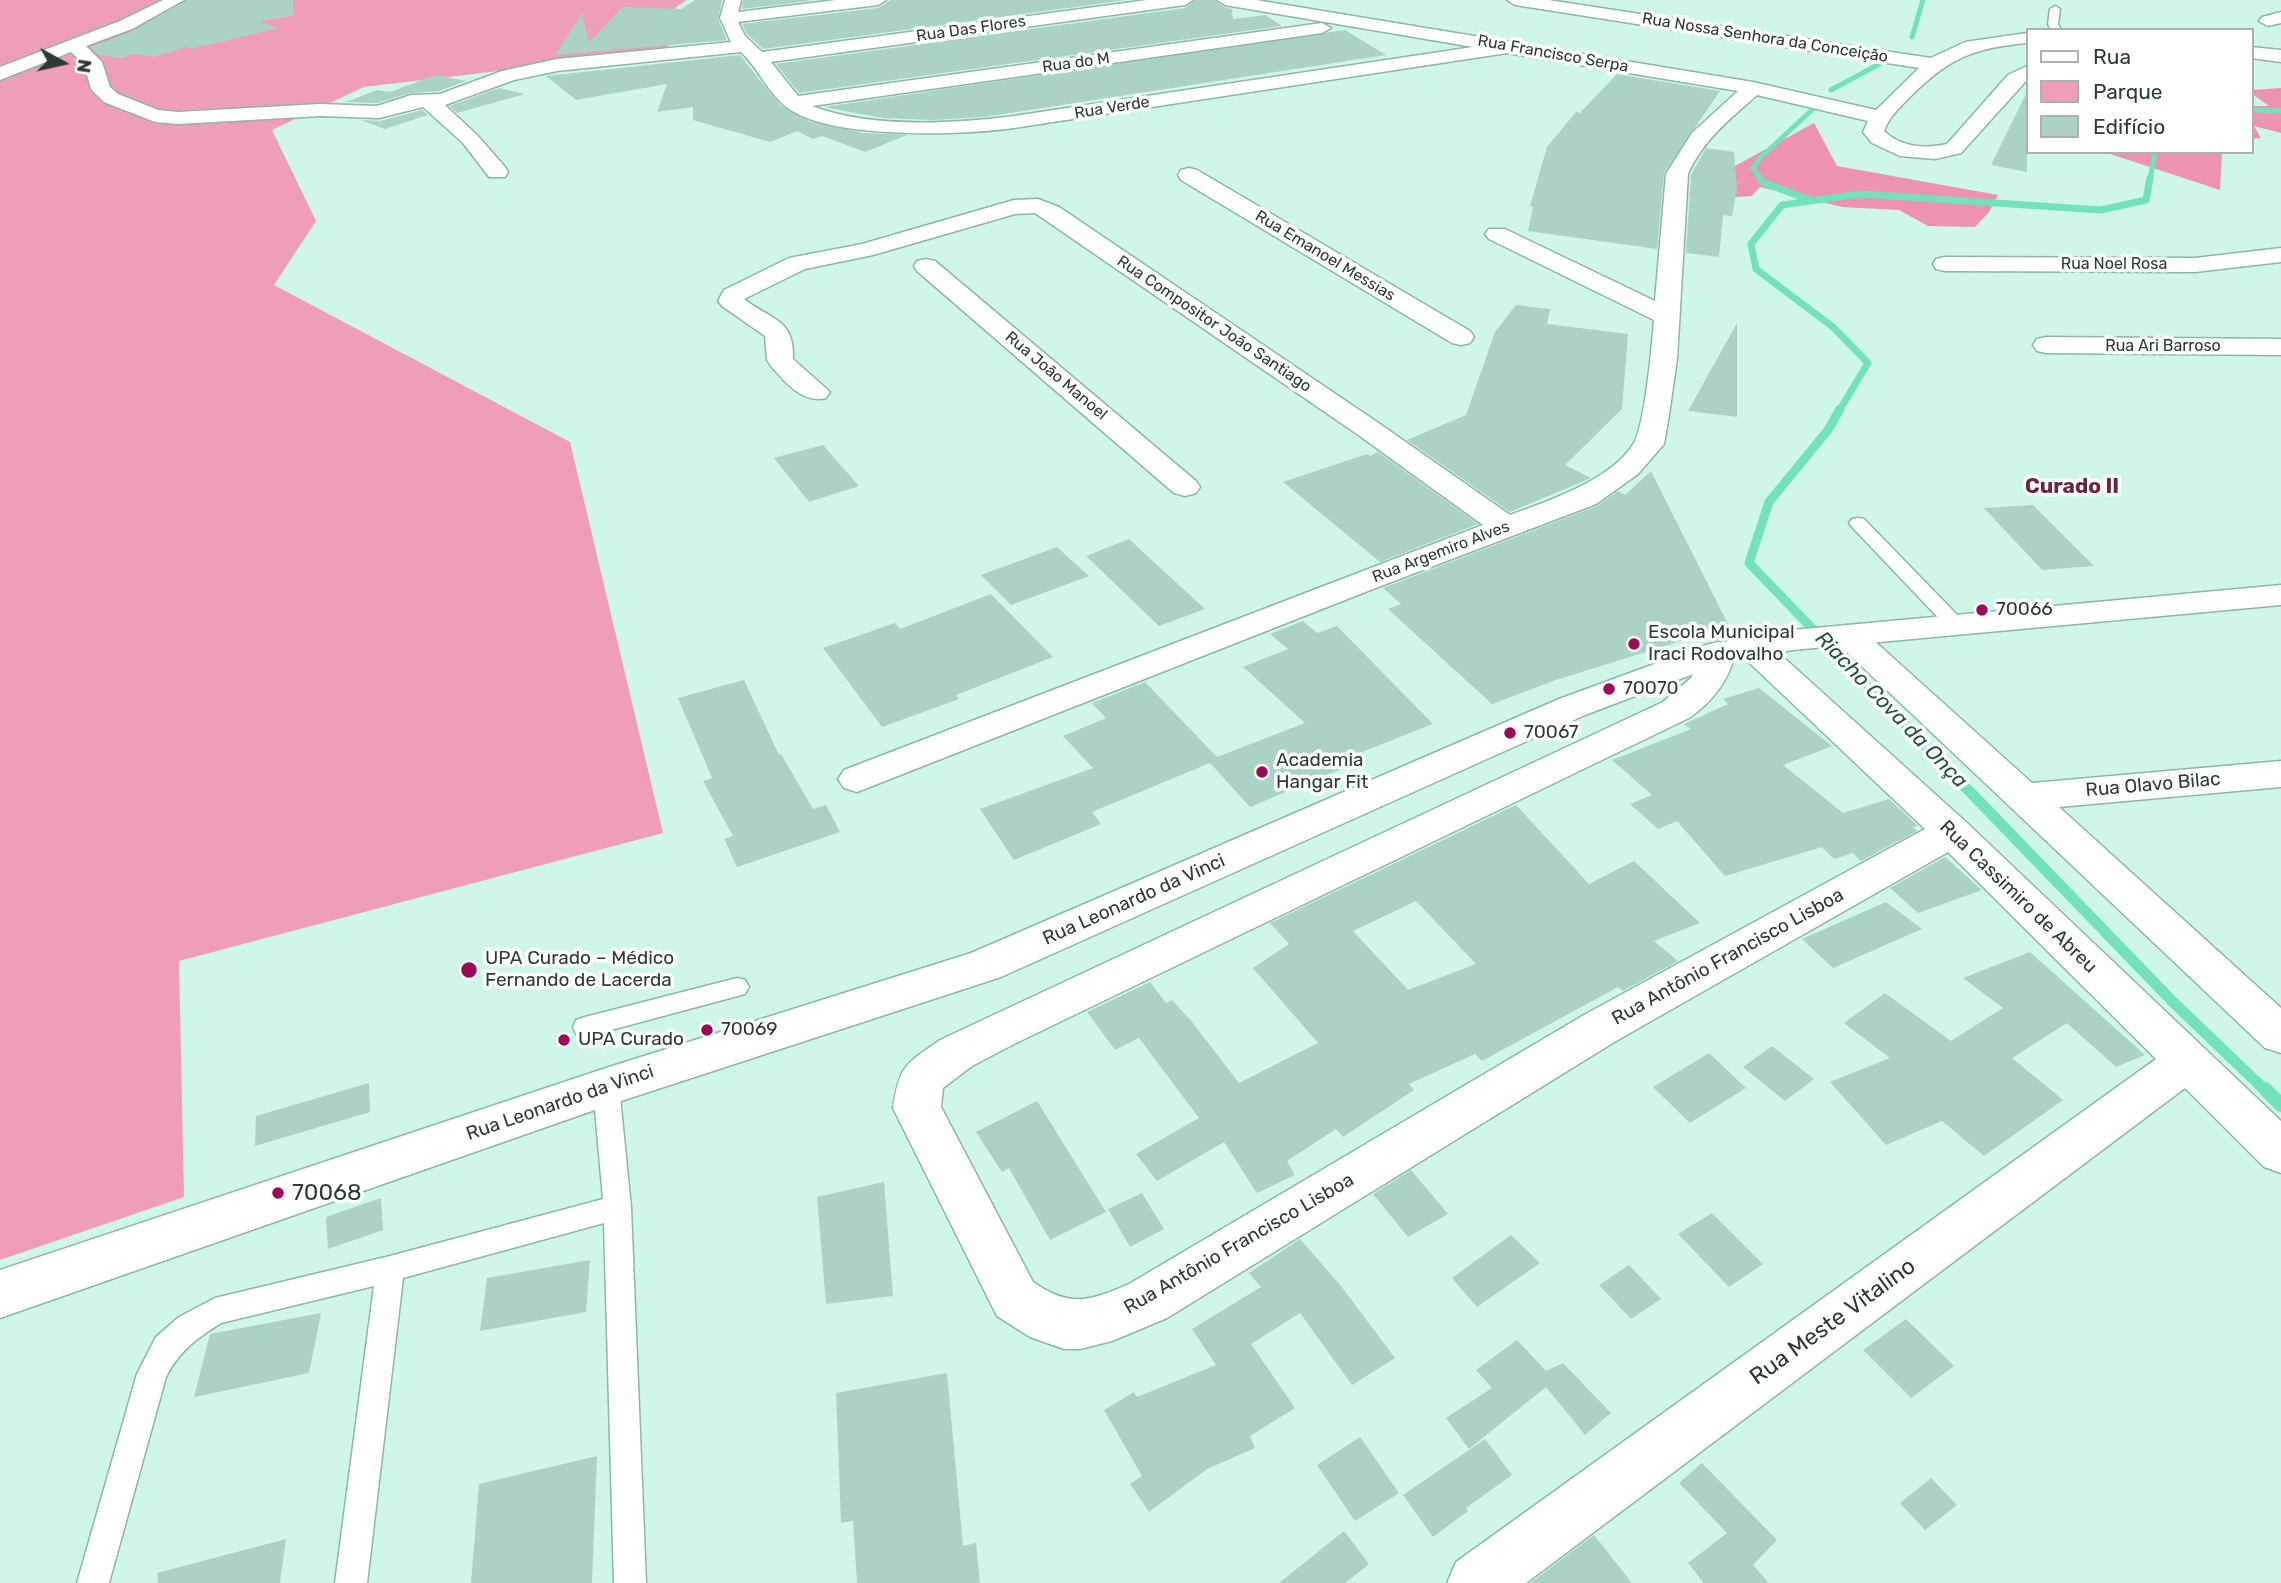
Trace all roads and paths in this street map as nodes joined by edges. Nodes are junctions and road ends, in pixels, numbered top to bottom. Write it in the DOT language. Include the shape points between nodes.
graph roads {
  1 [pos="176,0"];
  2 [pos="878,0"];
  3 [pos="1185,0"];
  4 [pos="1225,0"];
  5 [pos="1515,0"];
  6 [pos="731,9"];
  7 [pos="2055,9"];
  8 [pos="1359,22"];
  9 [pos="2055,28"];
  10 [pos="2025,38"];
  11 [pos="74,44"];
  12 [pos="1508,47"];
  13 [pos="750,52"];
  14 [pos="2253,52"];
  15 [pos="2281,55"];
  16 [pos="0,57"];
  17 [pos="1932,64"];
  18 [pos="2025,73"];
  19 [pos="0,74"];
  20 [pos="1753,88"];
  21 [pos="428,101"];
  22 [pos="793,103"];
  23 [pos="379,113"];
  24 [pos="1879,117"];
  25 [pos="456,126"];
  26 [pos="497,172"];
  27 [pos="1189,175"];
  28 [pos="1497,234"];
  29 [pos="2281,255"];
  30 [pos="1945,264"];
  31 [pos="926,266"];
  32 [pos="1666,316"];
  33 [pos="1461,337"];
  34 [pos="2046,345"];
  35 [pos="2281,346"];
  36 [pos="816,392"];
  37 [pos="1185,487"];
  38 [pos="1858,523"];
  39 [pos="1506,527"];
  40 [pos="2281,595"];
  41 [pos="1956,625"];
  42 [pos="1823,638"];
  43 [pos="1734,649"];
  44 [pos="2281,774"];
  45 [pos="857,779"];
  46 [pos="2025,797"];
  47 [pos="1952,832"];
  48 [pos="737,988"];
  49 [pos="2276,1024"];
  50 [pos="586,1027"];
  51 [pos="2188,1061"];
  52 [pos="606,1087"];
  53 [pos="2281,1152"];
  54 [pos="617,1207"];
  55 [pos="390,1269"];
  56 [pos="0,1294"];
  57 [pos="93,1583"];
  58 [pos="351,1583"];
  59 [pos="630,1583"];
  60 [pos="1477,1583"];
  1 -- 11 [label="street"];
  2 -- 6 [label="street"];
  3 -- 13 [label="street, Rua Das Flores"];
  4 -- 8 [label="street, Rua Francisco Serpa"];
  5 -- 17 [label="street, Rua Nossa Senhora da Conceição"];
  6 -- 13 [label="street, Rua Verde" via="730,30"];
  7 -- 9 [label="lane"];
  8 -- 12 [label="street, Rua Francisco Serpa"];
  8 -- 22 [label="street, Rua do M"];
  10 -- 17 [label="street" via="1973,45"];
  11 -- 16 [label="street"];
  11 -- 19 [label="street"];
  11 -- 23 [label="street" via="93,62 101,89 111,98 155,116 320,110"];
  12 -- 20 [label="street, Rua Francisco Serpa"];
  12 -- 22 [label="street, Rua Verde" via="983,126 880,126 824,116"];
  13 -- 21 [label="street" via="578,62 521,72 443,100"];
  13 -- 22 [label="street, Rua Verde"];
  14 -- 15 [label="street"];
  17 -- 24 [label="street"];
  18 -- 24 [label="street" via="1954,149 1917,153 1889,145 1873,131"];
  20 -- 24 [label="street, Rua Francisco Serpa"];
  20 -- 32 [label="street, Rua Argemiro Alves" via="1686,151 1677,174"];
  21 -- 23 [label="street" via="411,101"];
  21 -- 25 [label="street"];
  23 -- 25 [label="street"];
  25 -- 26 [label="street"];
  27 -- 33 [label="street, Rua Emanoel Messias"];
  28 -- 32 [label="street"];
  29 -- 30 [label="street, Rua Noel Rosa" via="2196,265"];
  31 -- 37 [label="street, Rua João Manoel"];
  32 -- 39 [label="street, Rua Argemiro Alves" via="1664,359 1649,444 1627,468 1585,498"];
  34 -- 35 [label="street, Rua Ari Barroso"];
  36 -- 39 [label="street, Rua Compositor João Santiago" via="780,360 778,331 743,313 731,301 733,295 798,263 865,250 1014,207 1038,206"];
  38 -- 41 [label="lane"];
  39 -- 45 [label="street, Rua Argemiro Alves"];
  40 -- 41 [label="street, Rua Leonardo da Vinci"];
  41 -- 42 [label="street, Rua Leonardo da Vinci"];
  42 -- 43 [label="street, Rua Leonardo da Vinci"];
  42 -- 46 [label="street"];
  43 -- 47 [label="street, Rua Cassimiro de Abreu"];
  43 -- 47 [label="street, Rua Antônio Francisco Lisboa" via="1703,687 1676,710 998,1031 956,1053 921,1079 917,1108 1015,1299 1032,1313 1061,1325 1103,1322 1148,1301 1600,1028"];
  43 -- 52 [label="street, Rua Leonardo da Vinci" via="1572,707 986,965"];
  44 -- 46 [label="street, Rua Olavo Bilac"];
  46 -- 49 [label="street"];
  47 -- 51 [label="street, Rua Cassimiro de Abreu"];
  48 -- 50 [label="lane"];
  51 -- 53 [label="street, Rua Cassimiro de Abreu"];
  51 -- 60 [label="street, Rua Meste Vitalino"];
  52 -- 54 [label="lane"];
  52 -- 56 [label="street, Rua Leonardo da Vinci"];
  54 -- 55 [label="lane"];
  54 -- 59 [label="lane"];
  55 -- 57 [label="lane" via="215,1311 166,1346 152,1374"];
  55 -- 58 [label="lane"];
}
